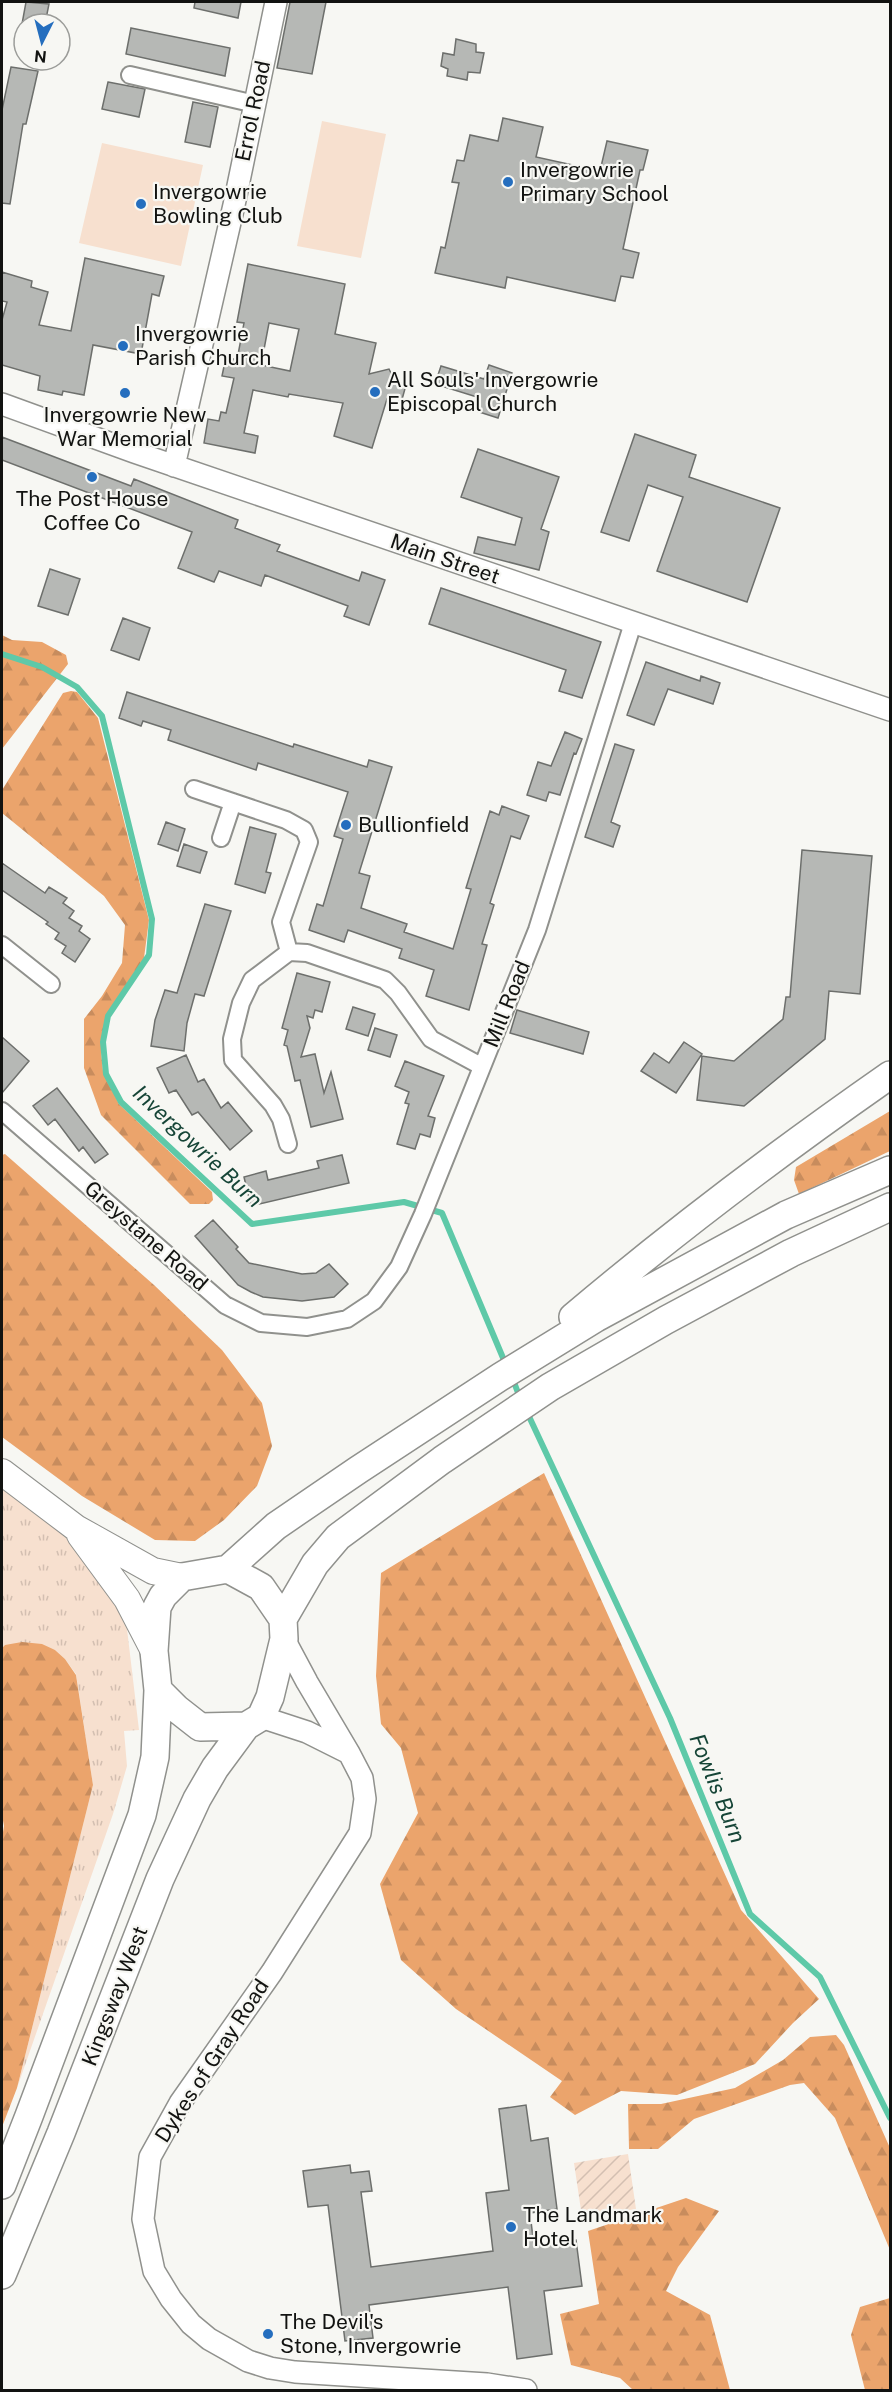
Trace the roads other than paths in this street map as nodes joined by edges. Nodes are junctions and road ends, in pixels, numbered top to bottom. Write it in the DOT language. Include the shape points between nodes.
graph roads {
  1 [pos="276,2"];
  2 [pos="130,75"];
  3 [pos="255,104"];
  4 [pos="2,404"];
  5 [pos="174,466"];
  6 [pos="633,623"];
  7 [pos="891,710"];
  8 [pos="194,789"];
  9 [pos="233,802"];
  10 [pos="221,838"];
  11 [pos="2,945"];
  12 [pos="289,952"];
  13 [pos="51,984"];
  14 [pos="481,1066"];
  15 [pos="891,1075"];
  16 [pos="2,1111"];
  17 [pos="288,1144"];
  18 [pos="891,1170"];
  19 [pos="891,1207"];
  20 [pos="307,1327"];
  21 [pos="530,1356"];
  22 [pos="2,1472"];
  23 [pos="76,1528"];
  24 [pos="228,1569"];
  25 [pos="182,1577"];
  26 [pos="284,1629"];
  27 [pos="154,1651"];
  28 [pos="158,1690"];
  29 [pos="254,1722"];
  30 [pos="350,1753"];
  31 [pos="2,2185"];
  32 [pos="2,2275"];
  33 [pos="526,2391"];
  1 -- 3 [label="street, Errol Road"];
  2 -- 3 [label="street"];
  3 -- 5 [label="street, Errol Road"];
  4 -- 5 [label="street, Main Street"];
  5 -- 6 [label="street, Main Street"];
  6 -- 7 [label="street, Main Street"];
  6 -- 14 [label="street, Mill Road" via="537,930"];
  8 -- 9 [label="street"];
  9 -- 10 [label="street"];
  9 -- 12 [label="street" via="286,820 304,830 309,842 281,922"];
  11 -- 13 [label="street"];
  12 -- 14 [label="street" via="307,953 386,980 431,1039"];
  12 -- 17 [label="street" via="252,980 241,1003 232,1039 233,1060 273,1105"];
  14 -- 20 [label="street, Mill Road" via="399,1267 374,1301 347,1319"];
  15 -- 21 [label="highway" via="807,1133 649,1253"];
  16 -- 20 [label="street, Greystane Road" via="225,1305 261,1323"];
  18 -- 21 [label="highway" via="786,1215"];
  19 -- 26 [label="highway" via="791,1253 550,1387 442,1460 338,1536 315,1564"];
  21 -- 24 [label="highway" via="276,1526"];
  22 -- 23 [label="main road"];
  23 -- 25 [label="main road" via="153,1571"];
  23 -- 27 [label="main road" via="127,1599"];
  24 -- 25 [label="highway"];
  24 -- 26 [label="highway" via="261,1587"];
  25 -- 27 [label="highway" via="157,1607"];
  26 -- 29 [label="highway" via="270,1697"];
  26 -- 30 [label="street, Dykes of Gray Road" via="320,1707"];
  27 -- 28 [label="highway"];
  28 -- 29 [label="highway" via="200,1727"];
  28 -- 31 [label="highway, Kingsway West" via="155,1757 142,1815"];
  29 -- 30 [label="street" via="307,1732"];
  29 -- 32 [label="highway, Kingsway West" via="215,1768 196,1799 160,1879"];
  30 -- 33 [label="street, Dykes of Gray Road" via="362,1778 365,1799 360,1833 272,1972 180,2103 150,2157 143,2219 154,2271 171,2299 208,2339 270,2368 487,2384"];
}
